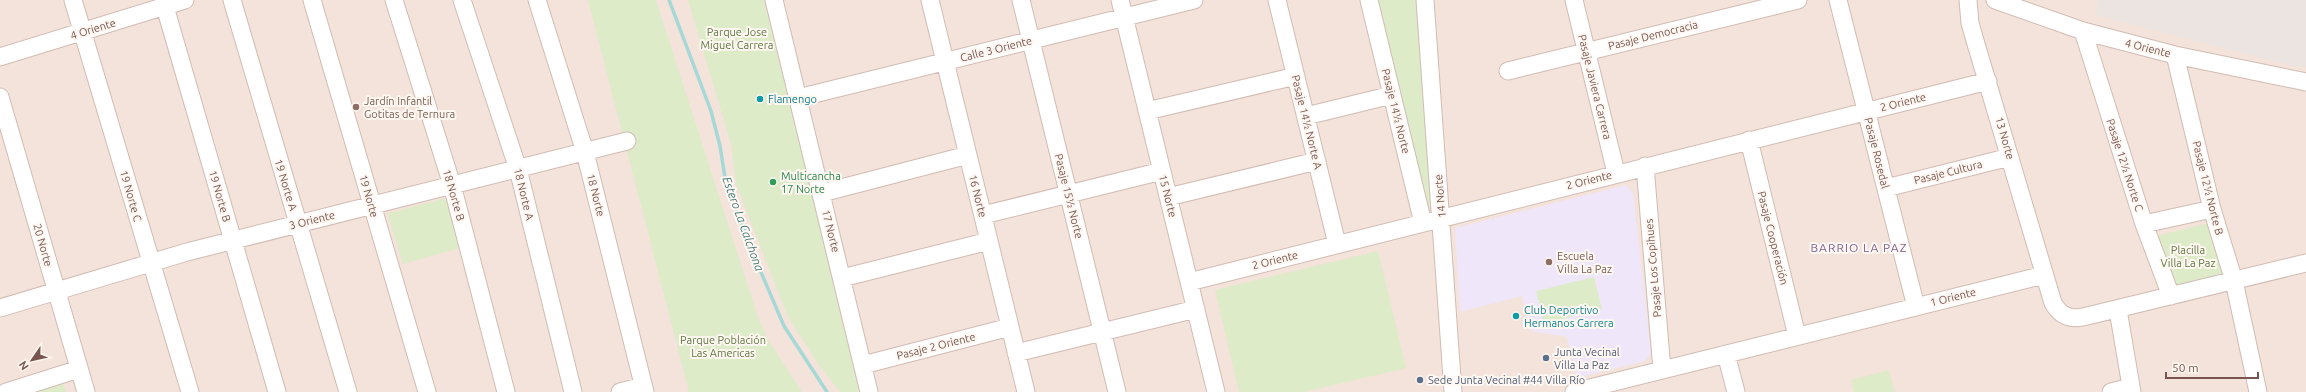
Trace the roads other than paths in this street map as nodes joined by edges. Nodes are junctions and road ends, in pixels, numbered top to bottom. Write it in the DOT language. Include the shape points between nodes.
graph roads {
  1 [pos="73,0"];
  2 [pos="186,0"];
  3 [pos="232,0"];
  4 [pos="312,0"];
  5 [pos="394,0"];
  6 [pos="462,0"];
  7 [pos="537,0"];
  8 [pos="930,0"];
  9 [pos="1021,0"];
  10 [pos="1120,0"];
  11 [pos="1194,0"];
  12 [pos="1277,0"];
  13 [pos="1369,0"];
  14 [pos="1425,0"];
  15 [pos="1574,0"];
  16 [pos="1798,0"];
  17 [pos="1838,0"];
  18 [pos="1968,0"];
  19 [pos="1994,0"];
  20 [pos="779,1"];
  21 [pos="164,3"];
  22 [pos="1124,18"];
  23 [pos="84,32"];
  24 [pos="2083,32"];
  25 [pos="1031,41"];
  26 [pos="1586,52"];
  27 [pos="2175,55"];
  28 [pos="0,57"];
  29 [pos="946,62"];
  30 [pos="1508,71"];
  31 [pos="1296,76"];
  32 [pos="1988,81"];
  33 [pos="2305,85"];
  34 [pos="1392,95"];
  35 [pos="0,97"];
  36 [pos="798,98"];
  37 [pos="1147,111"];
  38 [pos="1866,111"];
  39 [pos="1306,116"];
  40 [pos="1748,140"];
  41 [pos="627,141"];
  42 [pos="586,152"];
  43 [pos="968,155"];
  44 [pos="2010,157"];
  45 [pos="1317,161"];
  46 [pos="1645,166"];
  47 [pos="518,169"];
  48 [pos="1162,171"];
  49 [pos="1616,173"];
  50 [pos="452,185"];
  51 [pos="1886,188"];
  52 [pos="822,193"];
  53 [pos="1068,194"];
  54 [pos="1168,197"];
  55 [pos="372,205"];
  56 [pos="2212,209"];
  57 [pos="983,215"];
  58 [pos="1442,217"];
  59 [pos="1423,222"];
  60 [pos="298,224"];
  61 [pos="2144,224"];
  62 [pos="233,240"];
  63 [pos="989,241"];
  64 [pos="1337,244"];
  65 [pos="151,262"];
  66 [pos="2306,263"];
  67 [pos="2044,275"];
  68 [pos="842,278"];
  69 [pos="2234,281"];
  70 [pos="1189,282"];
  71 [pos="56,291"];
  72 [pos="2170,296"];
  73 [pos="1916,306"];
  74 [pos="0,308"];
  75 [pos="1196,309"];
  76 [pos="2118,310"];
  77 [pos="1010,327"];
  78 [pos="1102,332"];
  79 [pos="1797,336"];
  80 [pos="1016,354"];
  81 [pos="1726,354"];
  82 [pos="862,365"];
  83 [pos="79,369"];
  84 [pos="1662,370"];
  85 [pos="1612,387"];
  86 [pos="644,389"];
  87 [pos="2132,389"];
  88 [pos="6,392"];
  89 [pos="86,392"];
  90 [pos="190,392"];
  91 [pos="277,392"];
  92 [pos="348,392"];
  93 [pos="427,392"];
  94 [pos="506,392"];
  95 [pos="573,392"];
  96 [pos="620,392"];
  97 [pos="869,392"];
  98 [pos="1026,392"];
  99 [pos="1117,392"];
  100 [pos="1216,392"];
  101 [pos="1453,392"];
  102 [pos="1574,392"];
  103 [pos="1736,392"];
  104 [pos="2111,392"];
  105 [pos="2258,392"];
  1 -- 23 [label="street, 19 Norte C"];
  2 -- 21 [label="street, 4 Oriente"];
  3 -- 60 [label="street, 19 Norte A"];
  4 -- 55 [label="street, 19 Norte"];
  5 -- 50 [label="street, 18 Norte B"];
  6 -- 47 [label="street, 18 Norte A"];
  7 -- 42 [label="street, 18 Norte"];
  8 -- 29 [label="street, 16 Norte"];
  9 -- 25 [label="street, Pasaje 15½ Norte"];
  10 -- 22 [label="street, 15 Norte"];
  11 -- 22 [label="street, Calle 3 Oriente"];
  12 -- 31 [label="street, Pasaje 14½ Norte A"];
  13 -- 34 [label="street, Pasaje 14½ Norte"];
  14 -- 58 [label="street, 14 Norte"];
  15 -- 26 [label="street, Pasaje Javiera Carrera"];
  16 -- 26 [label="street, Pasaje Democracia"];
  17 -- 38 [label="street, Pasaje Rosedal"];
  18 -- 32 [label="street, 13 Norte" via="1970,23"];
  19 -- 24 [label="street, 4 Oriente"];
  20 -- 36 [label="street, 17 Norte"];
  21 -- 23 [label="street, 4 Oriente"];
  21 -- 62 [label="street, 19 Norte B"];
  22 -- 25 [label="street, Calle 3 Oriente"];
  22 -- 37 [label="street, 15 Norte"];
  23 -- 28 [label="street, 4 Oriente"];
  23 -- 65 [label="street, 19 Norte C"];
  24 -- 27 [label="street, 4 Oriente"];
  24 -- 61 [label="street, Pasaje 12½ Norte C"];
  25 -- 29 [label="street, Calle 3 Oriente"];
  25 -- 53 [label="street, Pasaje 15½ Norte"];
  26 -- 30 [label="street, Pasaje Democracia"];
  26 -- 49 [label="street, Pasaje Javiera Carrera"];
  27 -- 33 [label="street, 4 Oriente"];
  27 -- 56 [label="street, Pasaje 12½ Norte B"];
  29 -- 36 [label="street, Calle 3 Oriente"];
  29 -- 43 [label="street, 16 Norte"];
  31 -- 37 [label="street"];
  31 -- 39 [label="street, Pasaje 14½ Norte A"];
  32 -- 38 [label="street, 2 Oriente"];
  32 -- 44 [label="street, 13 Norte"];
  34 -- 39 [label="street"];
  34 -- 59 [label="street, Pasaje 14½ Norte"];
  35 -- 71 [label="street, 20 Norte"];
  36 -- 52 [label="street, 17 Norte"];
  37 -- 48 [label="street, 15 Norte"];
  38 -- 40 [label="street, 2 Oriente"];
  38 -- 51 [label="street, Pasaje Rosedal"];
  39 -- 45 [label="street, Pasaje 14½ Norte A"];
  40 -- 46 [label="street, 2 Oriente"];
  40 -- 79 [label="street, Pasaje Cooperación"];
  41 -- 42 [label="street, 3 Oriente"];
  42 -- 47 [label="street, 3 Oriente"];
  42 -- 86 [label="street, 18 Norte"];
  43 -- 52 [label="street"];
  43 -- 57 [label="street, 16 Norte"];
  44 -- 51 [label="street, Pasaje Cultura"];
  44 -- 67 [label="street, 13 Norte"];
  45 -- 54 [label="street"];
  45 -- 64 [label="street, Pasaje 14½ Norte A"];
  46 -- 49 [label="street, 2 Oriente"];
  46 -- 84 [label="street, Pasaje Los Copihues"];
  47 -- 50 [label="street, 3 Oriente"];
  47 -- 95 [label="street, 18 Norte A"];
  48 -- 53 [label="street"];
  48 -- 54 [label="street, 15 Norte"];
  49 -- 58 [label="street, 2 Oriente"];
  50 -- 55 [label="street, 3 Oriente"];
  50 -- 94 [label="street, 18 Norte B"];
  51 -- 73 [label="street, Pasaje Rosedal"];
  52 -- 68 [label="street, 17 Norte"];
  53 -- 57 [label="street"];
  53 -- 78 [label="street, Pasaje 15½ Norte"];
  54 -- 70 [label="street, 15 Norte"];
  55 -- 60 [label="street, 3 Oriente"];
  55 -- 93 [label="street, 19 Norte"];
  56 -- 61 [label="street"];
  56 -- 69 [label="street, Pasaje 12½ Norte B"];
  57 -- 63 [label="street, 16 Norte"];
  58 -- 59 [label="street, 2 Oriente"];
  58 -- 101 [label="street, 14 Norte"];
  59 -- 64 [label="street, 2 Oriente"];
  60 -- 62 [label="street, 3 Oriente"];
  60 -- 92 [label="street, 19 Norte A"];
  61 -- 72 [label="street, Pasaje 12½ Norte C"];
  62 -- 65 [label="street, 3 Oriente"];
  62 -- 91 [label="street, 19 Norte B"];
  63 -- 68 [label="street"];
  63 -- 77 [label="street, 16 Norte"];
  64 -- 70 [label="street, 2 Oriente"];
  65 -- 71 [label="street, 3 Oriente"];
  65 -- 90 [label="street, 19 Norte C"];
  66 -- 69 [label="street"];
  67 -- 73 [label="street, 1 Oriente"];
  67 -- 76 [label="street" via="2053,303 2065,316 2077,318"];
  68 -- 82 [label="street, 17 Norte"];
  69 -- 72 [label="street"];
  69 -- 105 [label="street, Pasaje 12½ Norte B"];
  70 -- 75 [label="street, 15 Norte"];
  71 -- 74 [label="street, 3 Oriente"];
  71 -- 83 [label="street, 20 Norte"];
  72 -- 76 [label="street"];
  73 -- 79 [label="street, 1 Oriente"];
  75 -- 78 [label="street"];
  75 -- 100 [label="street, 15 Norte"];
  76 -- 87 [label="street"];
  77 -- 80 [label="street, 16 Norte"];
  77 -- 82 [label="street, Pasaje 2 Oriente"];
  78 -- 80 [label="street"];
  78 -- 99 [label="street, Pasaje 15½ Norte"];
  79 -- 81 [label="street, 1 Oriente"];
  80 -- 98 [label="street, 16 Norte"];
  81 -- 84 [label="street, 1 Oriente"];
  81 -- 103 [label="street"];
  82 -- 97 [label="street, 17 Norte"];
  83 -- 88 [label="street"];
  83 -- 89 [label="street, 20 Norte"];
  84 -- 85 [label="street, 1 Oriente"];
  85 -- 102 [label="street, 1 Oriente"];
  86 -- 96 [label="street"];
  87 -- 104 [label="street"];
}
